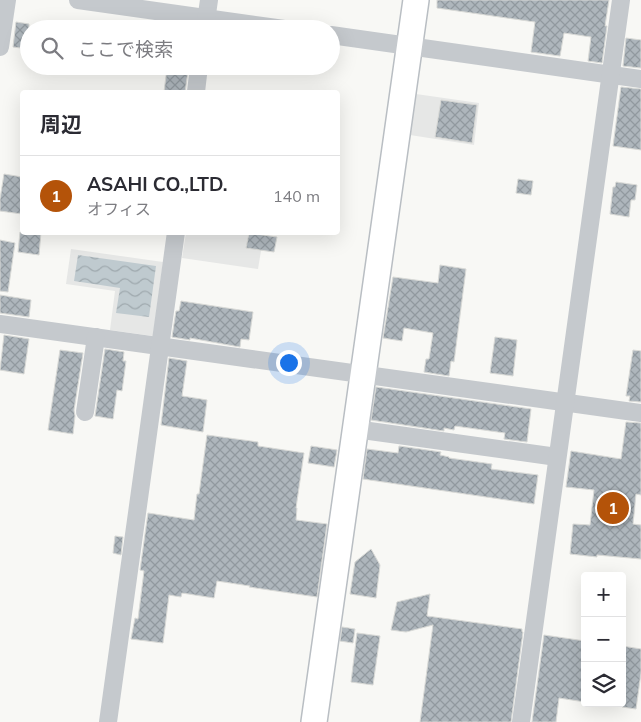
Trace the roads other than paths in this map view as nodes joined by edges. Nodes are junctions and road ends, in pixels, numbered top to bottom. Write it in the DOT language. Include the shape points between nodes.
graph roads {
  1 [pos="7,0"];
  2 [pos="78,0"];
  3 [pos="209,0"];
  4 [pos="416,0"];
  5 [pos="621,0"];
  6 [pos="189,20"];
  7 [pos="206,20"];
  8 [pos="340,36"];
  9 [pos="409,46"];
  10 [pos="0,48"];
  11 [pos="610,74"];
  12 [pos="199,75"];
  13 [pos="641,78"];
  14 [pos="196,90"];
  15 [pos="176,235"];
  16 [pos="0,324"];
  17 [pos="96,337"];
  18 [pos="161,346"];
  19 [pos="363,374"];
  20 [pos="565,402"];
  21 [pos="85,412"];
  22 [pos="641,412"];
  23 [pos="355,429"];
  24 [pos="558,457"];
  25 [pos="108,722"];
  26 [pos="314,722"];
  27 [pos="521,722"];
  1 -- 10 [label="street"];
  2 -- 6 [label="street"];
  3 -- 7 [label="street"];
  4 -- 9 [label="street"];
  5 -- 11 [label="street"];
  8 -- 9 [label="street"];
  9 -- 11 [label="street"];
  9 -- 19 [label="street"];
  11 -- 13 [label="street"];
  11 -- 20 [label="street"];
  12 -- 14 [label="street"];
  15 -- 18 [label="street"];
  16 -- 17 [label="street"];
  17 -- 18 [label="street"];
  17 -- 21 [label="street"];
  18 -- 19 [label="street"];
  18 -- 25 [label="street"];
  19 -- 20 [label="street"];
  19 -- 23 [label="street"];
  20 -- 22 [label="street"];
  20 -- 24 [label="street"];
  23 -- 24 [label="street"];
  23 -- 26 [label="street"];
  24 -- 27 [label="street"];
}
